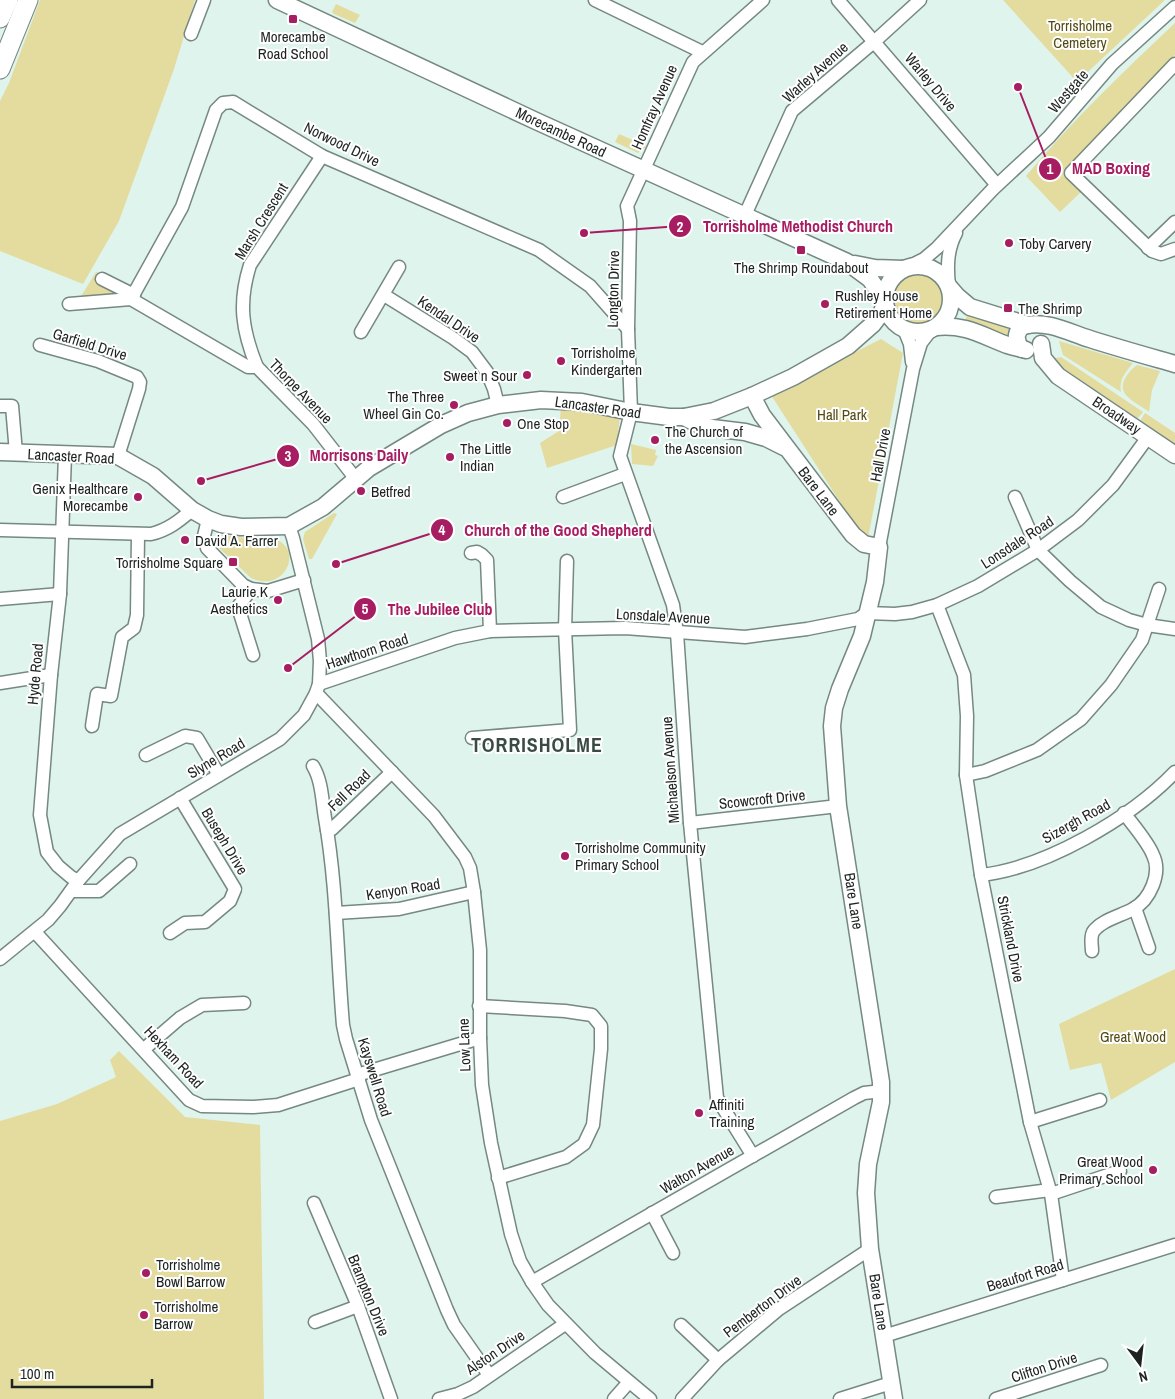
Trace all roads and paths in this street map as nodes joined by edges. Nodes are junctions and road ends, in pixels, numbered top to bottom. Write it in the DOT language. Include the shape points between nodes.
graph roads {
  1 [pos="8,0"];
  2 [pos="28,0"];
  3 [pos="204,0"];
  4 [pos="277,0"];
  5 [pos="763,0"];
  6 [pos="838,0"];
  7 [pos="920,0"];
  8 [pos="598,1"];
  9 [pos="1175,8"];
  10 [pos="0,18"];
  11 [pos="190,34"];
  12 [pos="875,41"];
  13 [pos="702,52"];
  14 [pos="1175,64"];
  15 [pos="0,68"];
  16 [pos="322,156"];
  17 [pos="644,169"];
  18 [pos="997,185"];
  19 [pos="745,215"];
  20 [pos="965,218"];
  21 [pos="1175,222"];
  22 [pos="1148,248"];
  23 [pos="1175,249"];
  24 [pos="847,262"];
  25 [pos="399,267"];
  26 [pos="905,268"];
  27 [pos="102,279"];
  28 [pos="950,287"];
  29 [pos="384,295"];
  30 [pos="132,297"];
  31 [pos="885,302"];
  32 [pos="68,304"];
  33 [pos="1030,325"];
  34 [pos="628,329"];
  35 [pos="903,329"];
  36 [pos="933,329"];
  37 [pos="361,332"];
  38 [pos="1080,336"];
  39 [pos="1041,343"];
  40 [pos="40,345"];
  41 [pos="848,346"];
  42 [pos="1023,349"];
  43 [pos="1175,364"];
  44 [pos="256,367"];
  45 [pos="913,369"];
  46 [pos="1058,376"];
  47 [pos="752,396"];
  48 [pos="498,405"];
  49 [pos="0,406"];
  50 [pos="631,412"];
  51 [pos="684,416"];
  52 [pos="1148,437"];
  53 [pos="786,448"];
  54 [pos="8,452"];
  55 [pos="65,455"];
  56 [pos="1175,455"];
  57 [pos="118,456"];
  58 [pos="625,474"];
  59 [pos="355,478"];
  60 [pos="563,496"];
  61 [pos="1015,497"];
  62 [pos="192,510"];
  63 [pos="208,519"];
  64 [pos="289,526"];
  65 [pos="0,530"];
  66 [pos="62,532"];
  67 [pos="138,534"];
  68 [pos="880,547"];
  69 [pos="1038,550"];
  70 [pos="471,553"];
  71 [pos="566,561"];
  72 [pos="304,580"];
  73 [pos="251,589"];
  74 [pos="1159,589"];
  75 [pos="60,594"];
  76 [pos="0,599"];
  77 [pos="937,605"];
  78 [pos="867,613"];
  79 [pos="1147,625"];
  80 [pos="565,629"];
  81 [pos="1175,629"];
  82 [pos="490,631"];
  83 [pos="677,633"];
  84 [pos="455,638"];
  85 [pos="253,655"];
  86 [pos="51,675"];
  87 [pos="0,683"];
  88 [pos="317,689"];
  89 [pos="92,726"];
  90 [pos="472,738"];
  91 [pos="146,755"];
  92 [pos="313,766"];
  93 [pos="392,772"];
  94 [pos="1175,772"];
  95 [pos="219,775"];
  96 [pos="966,775"];
  97 [pos="180,798"];
  98 [pos="838,806"];
  99 [pos="1124,813"];
  100 [pos="690,823"];
  101 [pos="328,830"];
  102 [pos="130,864"];
  103 [pos="981,876"];
  104 [pos="74,886"];
  105 [pos="474,892"];
  106 [pos="1136,908"];
  107 [pos="336,913"];
  108 [pos="35,932"];
  109 [pos="170,933"];
  110 [pos="1149,948"];
  111 [pos="1092,951"];
  112 [pos="0,959"];
  113 [pos="244,1003"];
  114 [pos="479,1006"];
  115 [pos="480,1038"];
  116 [pos="144,1050"];
  117 [pos="358,1077"];
  118 [pos="882,1091"];
  119 [pos="1100,1100"];
  120 [pos="1030,1122"];
  121 [pos="753,1156"];
  122 [pos="1120,1171"];
  123 [pos="498,1178"];
  124 [pos="1051,1192"];
  125 [pos="996,1197"];
  126 [pos="314,1203"];
  127 [pos="652,1213"];
  128 [pos="1175,1245"];
  129 [pos="870,1249"];
  130 [pos="673,1253"];
  131 [pos="1063,1280"];
  132 [pos="532,1282"];
  133 [pos="358,1306"];
  134 [pos="315,1322"];
  135 [pos="565,1324"];
  136 [pos="681,1325"];
  137 [pos="884,1336"];
  138 [pos="718,1360"];
  139 [pos="1101,1365"];
  140 [pos="489,1375"];
  141 [pos="629,1382"];
  142 [pos="891,1383"];
  143 [pos="391,1399"];
  144 [pos="439,1399"];
  145 [pos="614,1399"];
  146 [pos="650,1399"];
  147 [pos="682,1399"];
  148 [pos="840,1399"];
  149 [pos="894,1399"];
  150 [pos="996,1399"];
  1 -- 10 [label="highway"];
  2 -- 15 [label="highway"];
  3 -- 11 [label="street"];
  4 -- 17 [label="main road, Morecambe Road"];
  5 -- 13 [label="street, Homfray Avenue"];
  6 -- 12 [label="street, Warley Drive"];
  7 -- 12 [label="street, Warley Avenue"];
  8 -- 13 [label="street"];
  9 -- 18 [label="street, Westgate" via="1112,64 1049,137"];
  12 -- 18 [label="street, Warley Drive"];
  12 -- 19 [label="street, Warley Avenue" via="792,111"];
  13 -- 17 [label="street, Homfray Avenue" via="687,72"];
  14 -- 22 [label="street" via="1070,173"];
  16 -- 30 [label="street, Norwood Drive" via="233,102 223,103 216,110 182,207"];
  16 -- 34 [label="street, Norwood Drive" via="539,250 590,286"];
  16 -- 44 [label="street, Marsh Crescent" via="250,265 244,283 243,323"];
  17 -- 19 [label="main road, Morecambe Road"];
  17 -- 34 [label="street, Longton Drive" via="627,206 630,221"];
  18 -- 20 [label="street, Westgate"];
  19 -- 24 [label="main road, Morecambe Road"];
  20 -- 26 [label="street, Westgate" via="930,254"];
  20 -- 28 [label="street, Westgate" via="948,256"];
  21 -- 22 [label="street"];
  22 -- 23 [label="street" via="1159,254"];
  24 -- 26 [label="main road, Morecambe Road" via="875,268"];
  24 -- 31 [label="main road, Morecambe Road" via="870,279"];
  25 -- 29 [label="street"];
  26 -- 28 [label="main road" via="928,267 938,272"];
  26 -- 31 [label="main road" via="890,281"];
  27 -- 30 [label="street, Thorpe Avenue"];
  28 -- 33 [label="main road" via="970,306"];
  28 -- 36 [label="main road" via="951,307 942,322"];
  29 -- 37 [label="street"];
  29 -- 48 [label="street, Kendal Drive" via="472,352 487,372"];
  30 -- 32 [label="street"];
  30 -- 44 [label="street, Thorpe Avenue" via="248,367"];
  31 -- 35 [label="main road" via="891,319"];
  31 -- 41 [label="main road, Lancaster Road" via="873,324"];
  33 -- 38 [label="main road" via="1053,326"];
  33 -- 39 [label="main road" via="1041,333"];
  33 -- 42 [label="main road" via="1020,329 1017,335 1018,344"];
  34 -- 50 [label="street, Longton Drive"];
  35 -- 36 [label="main road" via="920,332"];
  35 -- 41 [label="main road, Lancaster Road" via="875,334"];
  35 -- 45 [label="street, Hall Drive" via="910,344"];
  36 -- 42 [label="main road" via="953,326 970,329"];
  36 -- 45 [label="street, Hall Drive" via="921,343"];
  38 -- 39 [label="main road" via="1059,335"];
  38 -- 43 [label="main road"];
  39 -- 42 [label="main road" via="1034,350"];
  39 -- 46 [label="main road, Broadway" via="1044,358"];
  40 -- 57 [label="street, Garfield Drive" via="98,361 137,377 139,389"];
  41 -- 47 [label="main road, Lancaster Road"];
  42 -- 46 [label="main road, Broadway" via="1039,368"];
  44 -- 59 [label="street, Thorpe Avenue" via="313,424"];
  45 -- 68 [label="street, Hall Drive"];
  46 -- 52 [label="main road, Broadway"];
  47 -- 51 [label="main road, Lancaster Road" via="714,411"];
  47 -- 53 [label="main road, Bare Lane"];
  48 -- 50 [label="main road, Lancaster Road" via="541,400 582,402"];
  48 -- 59 [label="main road, Lancaster Road" via="441,425"];
  49 -- 54 [label="street" via="12,406"];
  50 -- 51 [label="main road, Lancaster Road"];
  50 -- 58 [label="street, Michaelson Avenue" via="620,456"];
  51 -- 53 [label="main road, Bare Lane" via="704,427 745,432"];
  52 -- 56 [label="main road, Broadway"];
  52 -- 69 [label="street, Lonsdale Road" via="1113,485 1078,520"];
  53 -- 68 [label="main road, Bare Lane" via="857,541"];
  54 -- 55 [label="main road, Lancaster Road"];
  55 -- 57 [label="main road, Lancaster Road"];
  55 -- 66 [label="street, Hyde Road"];
  57 -- 62 [label="main road, Lancaster Road" via="153,476"];
  58 -- 60 [label="street"];
  58 -- 83 [label="street, Michaelson Avenue" via="673,604"];
  59 -- 64 [label="main road, Lancaster Road" via="323,507"];
  61 -- 69 [label="street"];
  62 -- 63 [label="main road, Lancaster Road"];
  62 -- 67 [label="street" via="168,528 151,534"];
  63 -- 64 [label="main road, Lancaster Road" via="241,527"];
  63 -- 73 [label="street" via="204,536 207,548 243,585"];
  64 -- 72 [label="street, Slyne Road"];
  65 -- 66 [label="street"];
  66 -- 67 [label="street"];
  66 -- 75 [label="street, Hyde Road"];
  67 -- 89 [label="street" via="134,628 122,637 111,696 97,694"];
  68 -- 78 [label="main road, Bare Lane"];
  69 -- 77 [label="street, Lonsdale Road" via="978,586"];
  69 -- 79 [label="street" via="1101,607"];
  70 -- 82 [label="street" via="477,552 487,560"];
  71 -- 80 [label="street"];
  72 -- 73 [label="street" via="268,591"];
  72 -- 88 [label="street, Slyne Road" via="318,639"];
  73 -- 85 [label="street" via="238,607"];
  74 -- 79 [label="street"];
  75 -- 76 [label="street"];
  75 -- 86 [label="street, Hyde Road"];
  77 -- 78 [label="street, Lonsdale Road" via="895,614"];
  77 -- 96 [label="street, Strickland Drive" via="964,676"];
  78 -- 83 [label="street, Lonsdale Avenue" via="858,619 808,629 745,636"];
  78 -- 98 [label="main road, Bare Lane" via="862,636 834,708 832,726"];
  79 -- 81 [label="street"];
  79 -- 96 [label="street" via="1142,640 1111,685 1081,718 1037,750 985,771"];
  80 -- 82 [label="street, Lonsdale Avenue"];
  80 -- 83 [label="street, Lonsdale Avenue" via="625,628"];
  80 -- 90 [label="street" via="570,730"];
  82 -- 84 [label="street, Lonsdale Avenue"];
  83 -- 100 [label="street, Michaelson Avenue"];
  84 -- 88 [label="street, Hawthorn Road"];
  86 -- 87 [label="street"];
  86 -- 104 [label="street, Hyde Road" via="40,815 47,852"];
  88 -- 93 [label="street, Low Lane"];
  88 -- 95 [label="street, Slyne Road" via="304,715 287,734"];
  91 -- 95 [label="street" via="185,736 196,738"];
  92 -- 101 [label="street, Kayswell Road" via="319,779"];
  93 -- 101 [label="street, Fell Road"];
  93 -- 105 [label="street, Low Lane" via="434,816 466,857"];
  94 -- 99 [label="street, Sizergh Road" via="1163,785"];
  95 -- 97 [label="street, Slyne Road"];
  96 -- 103 [label="street, Strickland Drive"];
  97 -- 104 [label="street, Slyne Road" via="120,834"];
  97 -- 109 [label="street, Buseph Drive" via="235,889 230,901 205,922 185,923"];
  98 -- 100 [label="street, Scowcroft Drive"];
  98 -- 118 [label="main road, Bare Lane"];
  99 -- 103 [label="street, Sizergh Road" via="1035,862"];
  99 -- 106 [label="street" via="1154,855 1156,869 1148,894"];
  100 -- 121 [label="street, Michaelson Avenue" via="717,1098"];
  101 -- 107 [label="street, Kayswell Road"];
  102 -- 104 [label="street" via="99,891"];
  103 -- 120 [label="street, Strickland Drive"];
  104 -- 108 [label="street, Slyne Road"];
  105 -- 107 [label="street, Kenyon Road" via="399,909"];
  105 -- 114 [label="street, Low Lane" via="480,950"];
  106 -- 110 [label="street"];
  106 -- 111 [label="street" via="1094,930"];
  107 -- 117 [label="street, Kayswell Road" via="343,1025"];
  108 -- 112 [label="street, Slyne Road"];
  108 -- 116 [label="street, Hexham Road"];
  113 -- 116 [label="street" via="202,1004 180,1018"];
  114 -- 115 [label="street, Low Lane"];
  114 -- 123 [label="street" via="592,1015 600,1026 601,1049 593,1125 584,1144 566,1157"];
  115 -- 117 [label="street, Hexham Road"];
  115 -- 123 [label="street, Low Lane" via="482,1085"];
  116 -- 117 [label="street, Hexham Road" via="189,1100 202,1106 278,1105"];
  117 -- 140 [label="street, Kayswell Road" via="371,1120 454,1326"];
  118 -- 121 [label="street, Walton Avenue" via="854,1098"];
  118 -- 129 [label="main road, Bare Lane" via="867,1174"];
  119 -- 120 [label="street"];
  120 -- 124 [label="street, Strickland Drive"];
  121 -- 127 [label="street, Walton Avenue"];
  122 -- 124 [label="street"];
  123 -- 132 [label="street, Low Lane" via="511,1234 520,1261"];
  124 -- 125 [label="street"];
  124 -- 131 [label="street, Strickland Drive"];
  126 -- 133 [label="street, Brampton Drive"];
  127 -- 130 [label="street"];
  127 -- 132 [label="street, Walton Avenue"];
  128 -- 131 [label="street, Beaufort Road"];
  129 -- 137 [label="main road, Bare Lane"];
  129 -- 138 [label="street, Pemberton Drive" via="779,1309"];
  131 -- 137 [label="street, Beaufort Road"];
  132 -- 135 [label="street, Low Lane"];
  133 -- 134 [label="street"];
  133 -- 143 [label="street, Brampton Drive"];
  135 -- 140 [label="street, Alston Drive"];
  135 -- 141 [label="street, Low Lane"];
  136 -- 138 [label="street"];
  137 -- 142 [label="main road, Bare Lane"];
  138 -- 147 [label="street, Pemberton Drive"];
  139 -- 150 [label="street, Clifton Drive"];
  140 -- 144 [label="street, Alston Drive" via="473,1387"];
  141 -- 145 [label="street"];
  141 -- 146 [label="street, Low Lane"];
  142 -- 148 [label="street"];
  142 -- 149 [label="main road, Bare Lane"];
}
